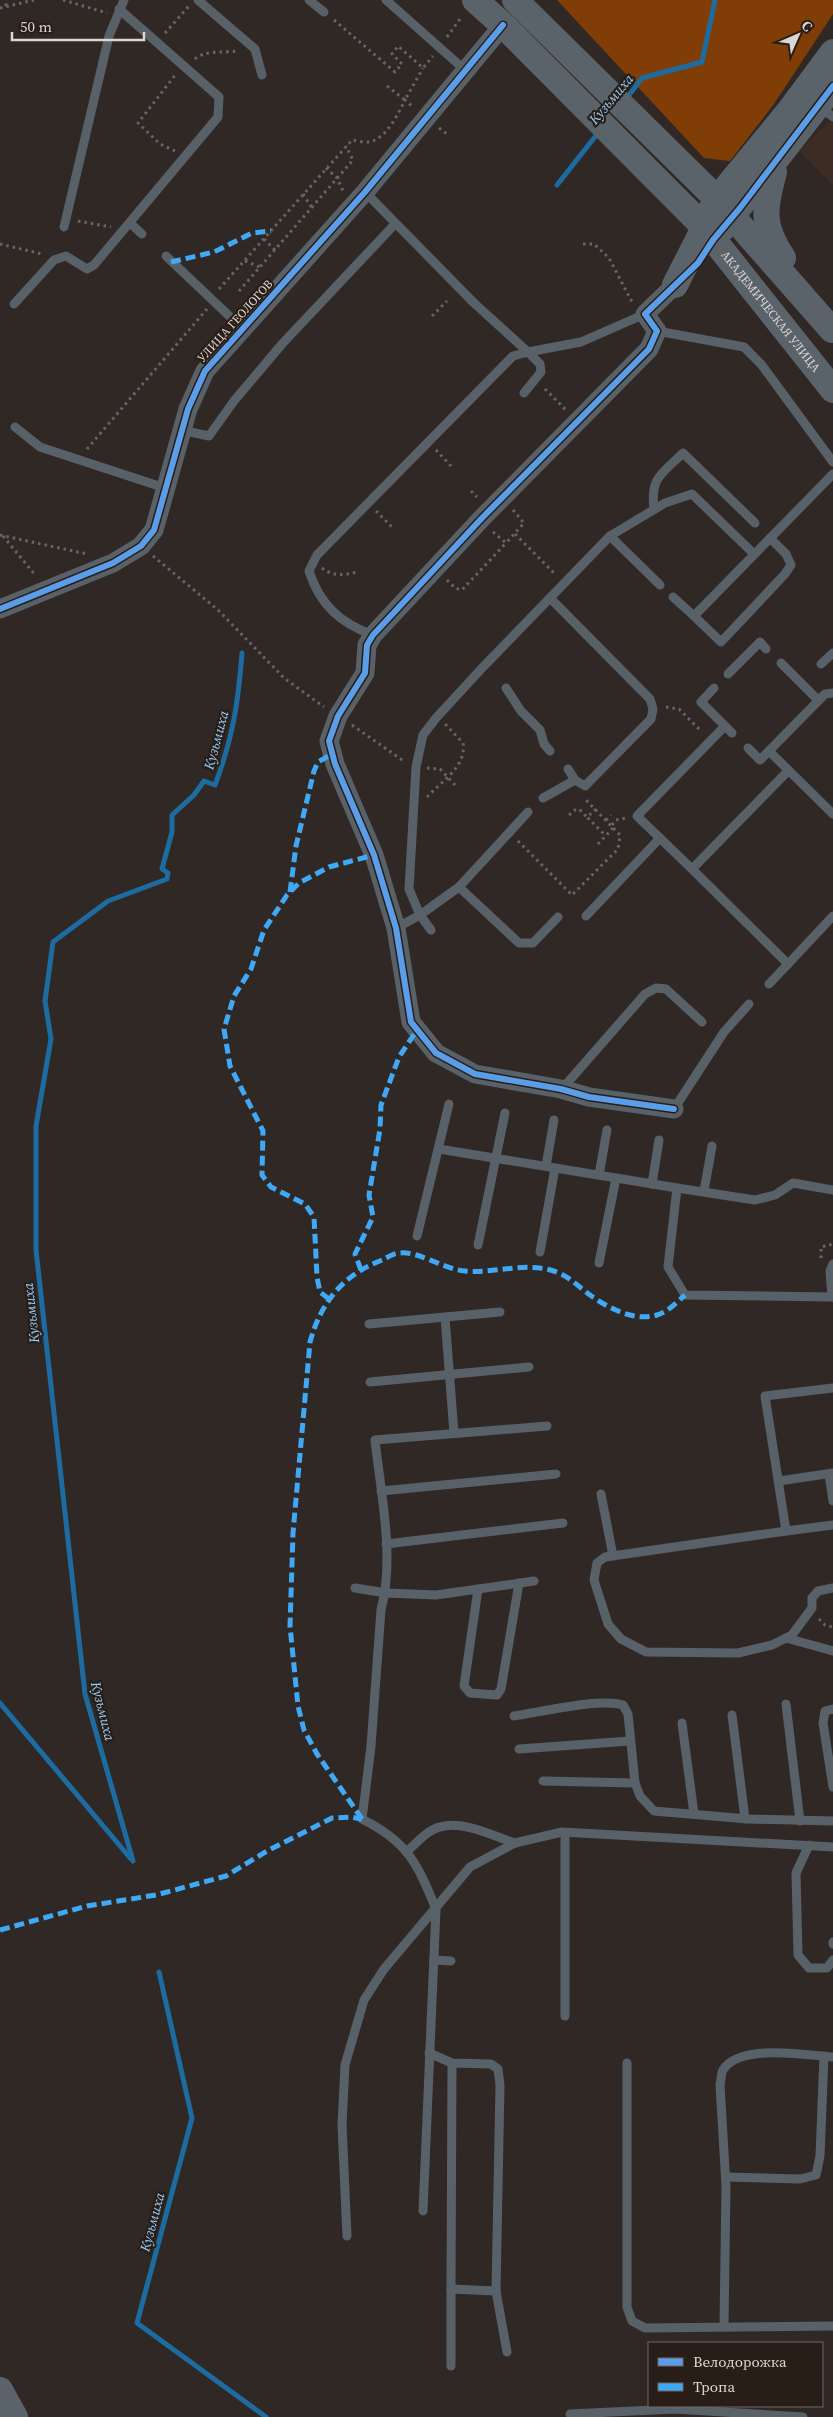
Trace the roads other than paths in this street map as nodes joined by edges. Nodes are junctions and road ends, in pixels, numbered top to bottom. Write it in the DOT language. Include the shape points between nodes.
graph roads {
  1 [pos="124,0"];
  2 [pos="196,0"];
  3 [pos="309,0"];
  4 [pos="386,0"];
  5 [pos="475,0"];
  6 [pos="515,0"];
  7 [pos="324,12"];
  8 [pos="118,13"];
  9 [pos="503,25"];
  10 [pos="833,52"];
  11 [pos="466,71"];
  12 [pos="262,75"];
  13 [pos="828,103"];
  14 [pos="777,159"];
  15 [pos="365,192"];
  16 [pos="725,208"];
  17 [pos="65,223"];
  18 [pos="395,224"];
  19 [pos="127,226"];
  20 [pos="707,233"];
  21 [pos="142,234"];
  22 [pos="166,256"];
  23 [pos="675,285"];
  24 [pos="14,304"];
  25 [pos="638,308"];
  26 [pos="244,330"];
  27 [pos="833,330"];
  28 [pos="656,331"];
  29 [pos="528,352"];
  30 [pos="833,390"];
  31 [pos="524,393"];
  32 [pos="15,427"];
  33 [pos="182,430"];
  34 [pos="833,462"];
  35 [pos="833,474"];
  36 [pos="165,488"];
  37 [pos="654,509"];
  38 [pos="755,523"];
  39 [pos="610,536"];
  40 [pos="770,538"];
  41 [pos="754,554"];
  42 [pos="660,585"];
  43 [pos="673,597"];
  44 [pos="550,598"];
  45 [pos="0,608"];
  46 [pos="694,616"];
  47 [pos="372,634"];
  48 [pos="766,649"];
  49 [pos="833,652"];
  50 [pos="781,663"];
  51 [pos="821,664"];
  52 [pos="728,674"];
  53 [pos="506,688"];
  54 [pos="714,688"];
  55 [pos="833,693"];
  56 [pos="818,700"];
  57 [pos="725,726"];
  58 [pos="732,733"];
  59 [pos="748,748"];
  60 [pos="550,751"];
  61 [pos="769,751"];
  62 [pos="568,769"];
  63 [pos="788,771"];
  64 [pos="575,780"];
  65 [pos="543,798"];
  66 [pos="528,812"];
  67 [pos="833,814"];
  68 [pos="660,838"];
  69 [pos="692,870"];
  70 [pos="459,887"];
  71 [pos="420,915"];
  72 [pos="586,916"];
  73 [pos="833,916"];
  74 [pos="558,917"];
  75 [pos="396,928"];
  76 [pos="431,930"];
  77 [pos="788,964"];
  78 [pos="769,984"];
  79 [pos="750,1004"];
  80 [pos="702,1022"];
  81 [pos="561,1089"];
  82 [pos="449,1104"];
  83 [pos="674,1109"];
  84 [pos="505,1113"];
  85 [pos="554,1120"];
  86 [pos="607,1130"];
  87 [pos="659,1140"];
  88 [pos="712,1146"];
  89 [pos="439,1149"];
  90 [pos="495,1158"];
  91 [pos="550,1167"];
  92 [pos="599,1175"];
  93 [pos="616,1178"];
  94 [pos="652,1184"];
  95 [pos="677,1188"];
  96 [pos="833,1190"];
  97 [pos="704,1191"];
  98 [pos="417,1236"];
  99 [pos="478,1245"];
  100 [pos="540,1252"];
  101 [pos="599,1263"];
  102 [pos="833,1264"];
  103 [pos="833,1297"];
  104 [pos="500,1312"];
  105 [pos="445,1317"];
  106 [pos="369,1324"];
  107 [pos="529,1367"];
  108 [pos="449,1374"];
  109 [pos="370,1382"];
  110 [pos="833,1388"];
  111 [pos="546,1426"];
  112 [pos="454,1433"];
  113 [pos="556,1474"];
  114 [pos="831,1474"];
  115 [pos="779,1481"];
  116 [pos="381,1491"];
  117 [pos="601,1494"];
  118 [pos="833,1501"];
  119 [pos="563,1523"];
  120 [pos="833,1525"];
  121 [pos="786,1531"];
  122 [pos="386,1544"];
  123 [pos="613,1556"];
  124 [pos="534,1581"];
  125 [pos="519,1583"];
  126 [pos="356,1588"];
  127 [pos="833,1588"];
  128 [pos="478,1589"];
  129 [pos="386,1593"];
  130 [pos="786,1638"];
  131 [pos="833,1651"];
  132 [pos="786,1704"];
  133 [pos="833,1709"];
  134 [pos="732,1714"];
  135 [pos="514,1716"];
  136 [pos="682,1724"];
  137 [pos="630,1741"];
  138 [pos="519,1749"];
  139 [pos="543,1781"];
  140 [pos="635,1783"];
  141 [pos="833,1787"];
  142 [pos="694,1814"];
  143 [pos="744,1819"];
  144 [pos="800,1820"];
  145 [pos="833,1821"];
  146 [pos="565,1833"];
  147 [pos="515,1843"];
  148 [pos="809,1845"];
  149 [pos="833,1847"];
  150 [pos="406,1852"];
  151 [pos="436,1909"];
  152 [pos="434,1960"];
  153 [pos="833,1960"];
  154 [pos="451,1961"];
  155 [pos="565,2016"];
  156 [pos="430,2053"];
  157 [pos="828,2056"];
  158 [pos="452,2063"];
  159 [pos="627,2063"];
  160 [pos="726,2177"];
  161 [pos="422,2211"];
  162 [pos="346,2236"];
  163 [pos="451,2289"];
  164 [pos="496,2291"];
  165 [pos="724,2326"];
  166 [pos="833,2326"];
  167 [pos="507,2352"];
  168 [pos="451,2366"];
  169 [pos="0,2390"];
  170 [pos="676,2413"];
  171 [pos="570,2414"];
  172 [pos="15,2417"];
  173 [pos="792,2417"];
  174 [pos="803,2417"];
  1 -- 8 [label="lane"];
  2 -- 12 [label="lane" via="255,49"];
  3 -- 7 [label="lane"];
  4 -- 11 [label="lane"];
  5 -- 9 [label="main road, АКАДЕМИЧЕСКАЯ УЛИЦА"];
  6 -- 16 [label="main road"];
  8 -- 17 [label="lane"];
  8 -- 19 [label="lane" via="156,42 182,70 219,97 218,117"];
  9 -- 11 [label="street, УЛИЦА ГЕОЛОГОВ"];
  9 -- 20 [label="main road, АКАДЕМИЧЕСКАЯ УЛИЦА"];
  10 -- 16 [label="main road"];
  11 -- 15 [label="street, УЛИЦА ГЕОЛОГОВ"];
  13 -- 14 [label="main road"];
  14 -- 16 [label="main road"];
  14 -- 27 [label="main road" via="765,205 772,241"];
  15 -- 18 [label="lane"];
  15 -- 26 [label="street, УЛИЦА ГЕОЛОГОВ"];
  16 -- 20 [label="main road"];
  16 -- 27 [label="main road"];
  18 -- 29 [label="lane"];
  18 -- 33 [label="lane" via="282,344 234,400 209,436"];
  19 -- 21 [label="lane"];
  19 -- 24 [label="lane" via="87,269 66,256 54,260"];
  20 -- 23 [label="main road" via="700,236"];
  20 -- 30 [label="main road, АКАДЕМИЧЕСКАЯ УЛИЦА"];
  22 -- 26 [label="lane"];
  23 -- 25 [label="street"];
  25 -- 28 [label="street"];
  25 -- 29 [label="lane" via="581,342"];
  26 -- 33 [label="street, УЛИЦА ГЕОЛОГОВ" via="205,371"];
  28 -- 34 [label="lane" via="744,347 761,364"];
  28 -- 47 [label="street" via="649,349"];
  29 -- 31 [label="lane" via="540,364 541,372"];
  29 -- 47 [label="lane" via="513,356 317,556 309,571 315,590 325,605 354,628"];
  32 -- 36 [label="lane" via="40,447"];
  33 -- 36 [label="street, УЛИЦА ГЕОЛОГОВ"];
  35 -- 40 [label="lane"];
  36 -- 45 [label="street, УЛИЦА ГЕОЛОГОВ" via="154,530 141,546 113,563"];
  37 -- 38 [label="lane" via="654,482 683,453"];
  37 -- 39 [label="lane"];
  37 -- 41 [label="lane" via="692,494"];
  39 -- 42 [label="lane"];
  39 -- 44 [label="lane"];
  40 -- 41 [label="lane"];
  40 -- 46 [label="lane" via="791,564 721,642"];
  41 -- 46 [label="lane"];
  43 -- 46 [label="lane"];
  44 -- 64 [label="lane" via="650,698 653,709 651,719 590,783 585,786"];
  44 -- 71 [label="lane" via="438,716 423,736 412,766 414,810 409,889"];
  47 -- 75 [label="street" via="367,645 365,673 338,716 328,741 374,855"];
  48 -- 52 [label="lane" via="760,642"];
  49 -- 51 [label="lane"];
  50 -- 56 [label="lane"];
  53 -- 60 [label="lane" via="521,711 540,730"];
  54 -- 57 [label="lane" via="701,702"];
  55 -- 56 [label="lane"];
  56 -- 61 [label="lane"];
  57 -- 58 [label="lane"];
  57 -- 68 [label="lane" via="638,816"];
  59 -- 61 [label="lane" via="760,760"];
  61 -- 63 [label="lane"];
  62 -- 64 [label="lane"];
  63 -- 67 [label="lane"];
  63 -- 69 [label="lane"];
  64 -- 65 [label="lane"];
  66 -- 70 [label="lane"];
  68 -- 69 [label="lane"];
  68 -- 72 [label="lane"];
  69 -- 77 [label="lane"];
  70 -- 71 [label="lane"];
  70 -- 74 [label="lane" via="518,943 533,944"];
  71 -- 75 [label="lane"];
  71 -- 76 [label="lane"];
  73 -- 77 [label="lane"];
  75 -- 81 [label="street" via="411,1022 436,1053 475,1074"];
  77 -- 78 [label="lane"];
  79 -- 83 [label="lane" via="724,1032"];
  80 -- 81 [label="lane" via="666,989 656,988 646,994"];
  81 -- 83 [label="street" via="589,1098"];
  82 -- 89 [label="lane"];
  84 -- 90 [label="lane"];
  85 -- 91 [label="lane"];
  86 -- 92 [label="lane"];
  87 -- 94 [label="lane"];
  88 -- 97 [label="lane"];
  89 -- 90 [label="lane"];
  89 -- 98 [label="lane"];
  90 -- 91 [label="lane"];
  90 -- 99 [label="lane"];
  91 -- 92 [label="lane"];
  91 -- 100 [label="lane"];
  92 -- 93 [label="lane"];
  93 -- 94 [label="lane"];
  93 -- 101 [label="lane"];
  94 -- 95 [label="lane"];
  95 -- 97 [label="lane"];
  95 -- 103 [label="lane" via="668,1267 685,1295"];
  96 -- 97 [label="lane" via="793,1183 775,1195 755,1200"];
  102 -- 103 [label="lane" via="830,1271"];
  104 -- 105 [label="lane"];
  105 -- 106 [label="lane"];
  105 -- 108 [label="lane"];
  107 -- 108 [label="lane"];
  108 -- 109 [label="lane"];
  108 -- 112 [label="lane"];
  110 -- 115 [label="lane" via="765,1396"];
  111 -- 112 [label="lane"];
  112 -- 116 [label="lane" via="375,1440"];
  113 -- 116 [label="lane"];
  114 -- 115 [label="lane"];
  114 -- 118 [label="lane"];
  115 -- 121 [label="lane"];
  116 -- 122 [label="lane"];
  117 -- 123 [label="lane"];
  119 -- 122 [label="lane"];
  120 -- 121 [label="lane"];
  121 -- 123 [label="lane"];
  122 -- 129 [label="lane"];
  123 -- 130 [label="lane" via="597,1563 594,1580 608,1624 621,1640 646,1652 738,1653 772,1645"];
  124 -- 125 [label="lane"];
  125 -- 128 [label="lane"];
  125 -- 128 [label="lane" via="501,1689 497,1695 470,1693 464,1686"];
  126 -- 129 [label="lane"];
  127 -- 130 [label="lane" via="818,1591 812,1598 812,1608 806,1617"];
  128 -- 129 [label="lane" via="436,1595"];
  129 -- 150 [label="lane" via="381,1610 362,1819 382,1829"];
  130 -- 131 [label="lane"];
  132 -- 144 [label="lane"];
  133 -- 141 [label="lane" via="825,1711 823,1723"];
  134 -- 143 [label="lane"];
  135 -- 137 [label="lane" via="614,1703 623,1706 628,1714"];
  136 -- 142 [label="lane"];
  137 -- 138 [label="lane"];
  137 -- 140 [label="lane"];
  139 -- 140 [label="lane"];
  140 -- 142 [label="lane" via="640,1796 654,1810"];
  142 -- 143 [label="lane"];
  143 -- 144 [label="lane"];
  144 -- 145 [label="lane"];
  146 -- 147 [label="lane"];
  146 -- 148 [label="lane"];
  146 -- 155 [label="lane"];
  147 -- 150 [label="lane" via="458,1825 440,1826"];
  147 -- 151 [label="lane" via="470,1867"];
  148 -- 149 [label="lane"];
  148 -- 153 [label="lane" via="796,1873 798,1955 809,1968 827,1968"];
  150 -- 151 [label="lane" via="418,1866"];
  151 -- 152 [label="lane"];
  151 -- 162 [label="lane" via="384,1968 364,2000 345,2066 342,2125"];
  152 -- 154 [label="lane"];
  152 -- 156 [label="lane"];
  156 -- 158 [label="lane"];
  156 -- 161 [label="lane"];
  157 -- 160 [label="lane" via="816,2175 800,2179"];
  157 -- 160 [label="lane" via="758,2053 734,2059 722,2070 720,2085"];
  158 -- 163 [label="lane"];
  158 -- 164 [label="lane" via="491,2064 498,2068"];
  159 -- 165 [label="lane" via="627,2307 632,2320 645,2328"];
  160 -- 165 [label="lane"];
  163 -- 164 [label="lane"];
  163 -- 168 [label="lane"];
  164 -- 167 [label="lane"];
  165 -- 166 [label="lane"];
  169 -- 172 [label="main road"];
  170 -- 171 [label="lane"];
  170 -- 173 [label="lane"];
  173 -- 174 [label="lane"];
}
